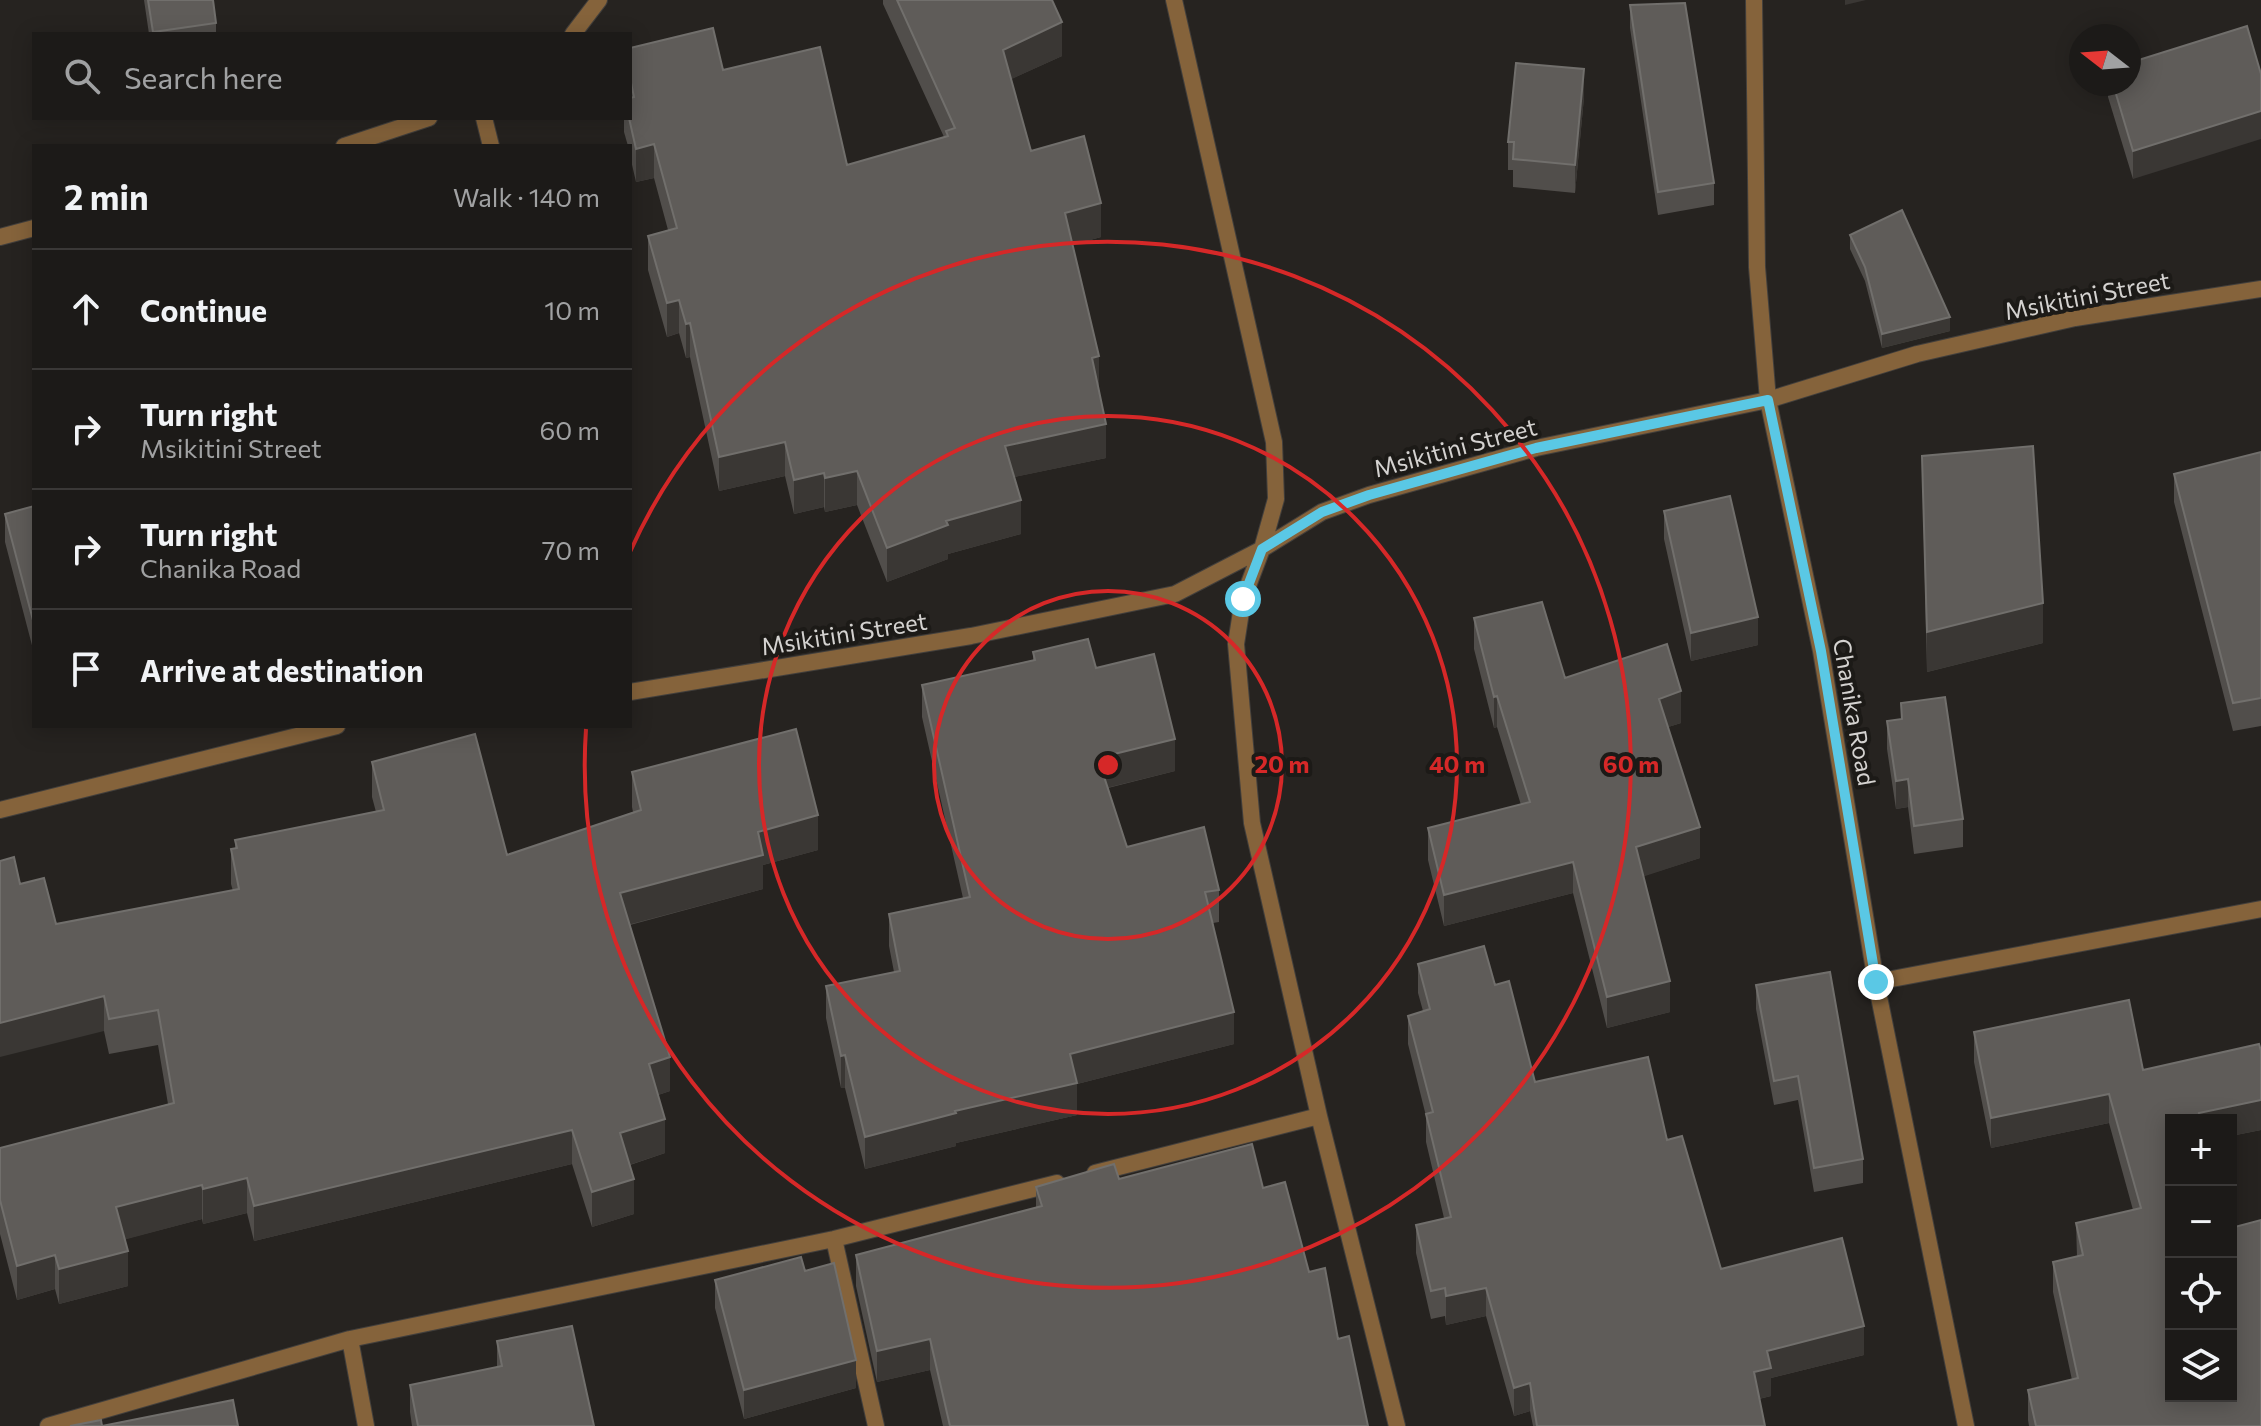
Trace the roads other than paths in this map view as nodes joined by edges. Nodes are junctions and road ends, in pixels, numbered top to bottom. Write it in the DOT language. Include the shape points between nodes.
graph roads {
  1 [pos="599,0"];
  2 [pos="1174,0"];
  3 [pos="1754,0"];
  4 [pos="575,32"];
  5 [pos="423,120"];
  6 [pos="484,120"];
  7 [pos="350,144"];
  8 [pos="490,144"];
  9 [pos="32,229"];
  10 [pos="0,237"];
  11 [pos="2261,289"];
  12 [pos="1768,400"];
  13 [pos="1262,549"];
  14 [pos="632,692"];
  15 [pos="329,728"];
  16 [pos="0,810"];
  17 [pos="2261,909"];
  18 [pos="1876,982"];
  19 [pos="1319,1116"];
  20 [pos="834,1239"];
  21 [pos="350,1339"];
  22 [pos="48,1426"];
  23 [pos="366,1426"];
  24 [pos="876,1426"];
  25 [pos="1397,1426"];
  26 [pos="1966,1426"];
  1 -- 4 [label="street"];
  2 -- 13 [label="street" via="1274,442 1276,499"];
  3 -- 12 [label="street, Chanika Road" via="1757,267"];
  5 -- 7 [label="street"];
  6 -- 8 [label="street"];
  9 -- 10 [label="street"];
  11 -- 12 [label="street, Msikitini Street" via="2075,318 1917,354"];
  12 -- 13 [label="street, Msikitini Street" via="1536,448 1369,495 1322,512"];
  12 -- 18 [label="street, Chanika Road" via="1821,651"];
  13 -- 14 [label="street, Msikitini Street" via="1175,594 971,636"];
  13 -- 19 [label="street" via="1243,599 1236,644 1252,823"];
  15 -- 16 [label="street"];
  17 -- 18 [label="street"];
  18 -- 26 [label="street, Chanika Road"];
  19 -- 20 [label="street"];
  19 -- 25 [label="street"];
  20 -- 21 [label="street"];
  20 -- 24 [label="street"];
  21 -- 22 [label="street"];
  21 -- 23 [label="street"];
}
